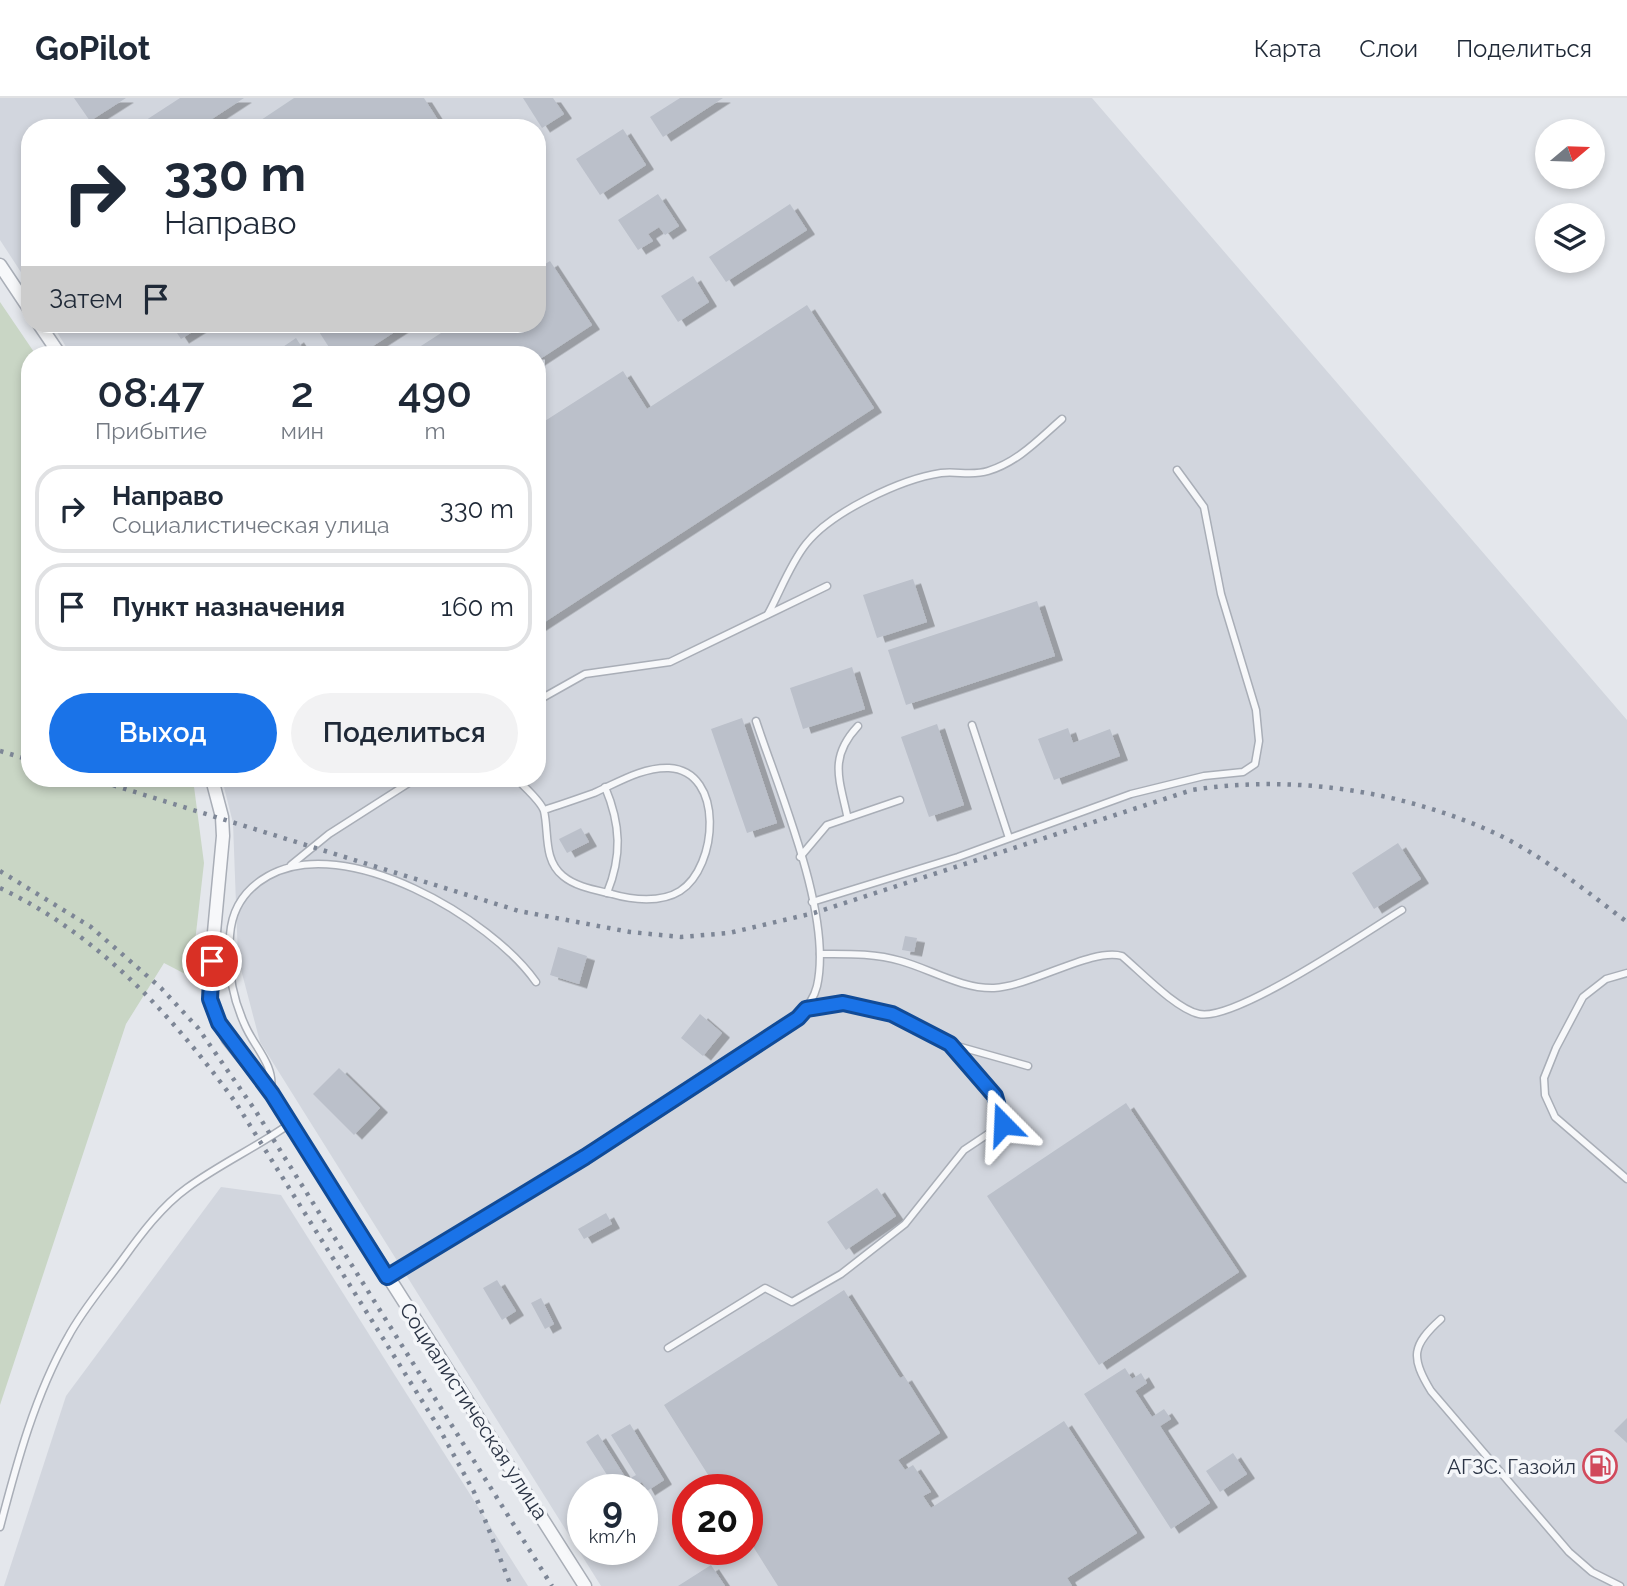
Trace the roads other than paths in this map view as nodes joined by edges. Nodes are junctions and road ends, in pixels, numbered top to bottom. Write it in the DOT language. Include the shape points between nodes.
graph roads {
  1 [pos="0,265"];
  2 [pos="21,296"];
  3 [pos="1062,419"];
  4 [pos="1177,470"];
  5 [pos="827,586"];
  6 [pos="768,614"];
  7 [pos="546,696"];
  8 [pos="756,721"];
  9 [pos="972,724"];
  10 [pos="858,726"];
  11 [pos="214,787"];
  12 [pos="402,787"];
  13 [pos="524,787"];
  14 [pos="606,788"];
  15 [pos="900,800"];
  16 [pos="544,810"];
  17 [pos="847,815"];
  18 [pos="1009,838"];
  19 [pos="800,857"];
  20 [pos="290,867"];
  21 [pos="607,893"];
  22 [pos="812,902"];
  23 [pos="1402,910"];
  24 [pos="820,954"];
  25 [pos="1627,973"];
  26 [pos="536,982"];
  27 [pos="806,1009"];
  28 [pos="950,1044"];
  29 [pos="1028,1066"];
  30 [pos="271,1092"];
  31 [pos="291,1123"];
  32 [pos="1627,1179"];
  33 [pos="387,1277"];
  34 [pos="1441,1319"];
  35 [pos="668,1348"];
  36 [pos="0,1527"];
  37 [pos="585,1586"];
  38 [pos="1620,1586"];
  1 -- 2 [label="street"];
  3 -- 6 [label="lane" via="1002,466 972,475 924,476 828,523 805,545"];
  4 -- 18 [label="lane" via="1204,508 1220,594 1256,710 1259,741 1255,764 1242,772 1131,794"];
  5 -- 6 [label="lane"];
  6 -- 7 [label="lane" via="670,662 585,674"];
  8 -- 19 [label="lane"];
  9 -- 18 [label="lane"];
  10 -- 17 [label="lane" via="846,739 838,759"];
  11 -- 30 [label="street, Социалистическая улица" via="223,836 210,999 228,1039"];
  12 -- 20 [label="lane" via="329,834"];
  13 -- 16 [label="lane"];
  14 -- 16 [label="lane"];
  14 -- 21 [label="lane" via="620,842"];
  14 -- 21 [label="lane" via="652,770 680,770 698,782 710,827 704,857 681,890 642,899"];
  15 -- 17 [label="lane"];
  16 -- 21 [label="lane" via="545,840 557,870 572,881"];
  17 -- 19 [label="lane" via="821,830"];
  18 -- 22 [label="lane"];
  19 -- 22 [label="lane"];
  20 -- 26 [label="lane" via="338,864 439,899 502,943"];
  20 -- 30 [label="lane" via="244,894 230,934 236,1001 271,1073"];
  22 -- 24 [label="lane"];
  23 -- 24 [label="lane" via="1291,978 1213,1014 1191,1011 1112,953 992,988 881,957"];
  24 -- 27 [label="lane" via="817,987"];
  25 -- 32 [label="lane" via="1606,979 1583,997 1544,1078 1545,1095 1555,1117"];
  27 -- 28 [label="lane" via="843,1003 892,1014"];
  27 -- 33 [label="lane" via="585,1157"];
  28 -- 29 [label="lane"];
  28 -- 35 [label="lane" via="995,1096 1003,1124 964,1150 905,1224 841,1274 792,1302 765,1288"];
  30 -- 31 [label="street, Социалистическая улица"];
  31 -- 33 [label="street, Социалистическая улица"];
  31 -- 36 [label="lane" via="170,1202 96,1295 55,1363 21,1448"];
  33 -- 37 [label="street, Социалистическая улица"];
  34 -- 38 [label="lane" via="1417,1349 1418,1367 1431,1391 1569,1552 1592,1572"];
}
